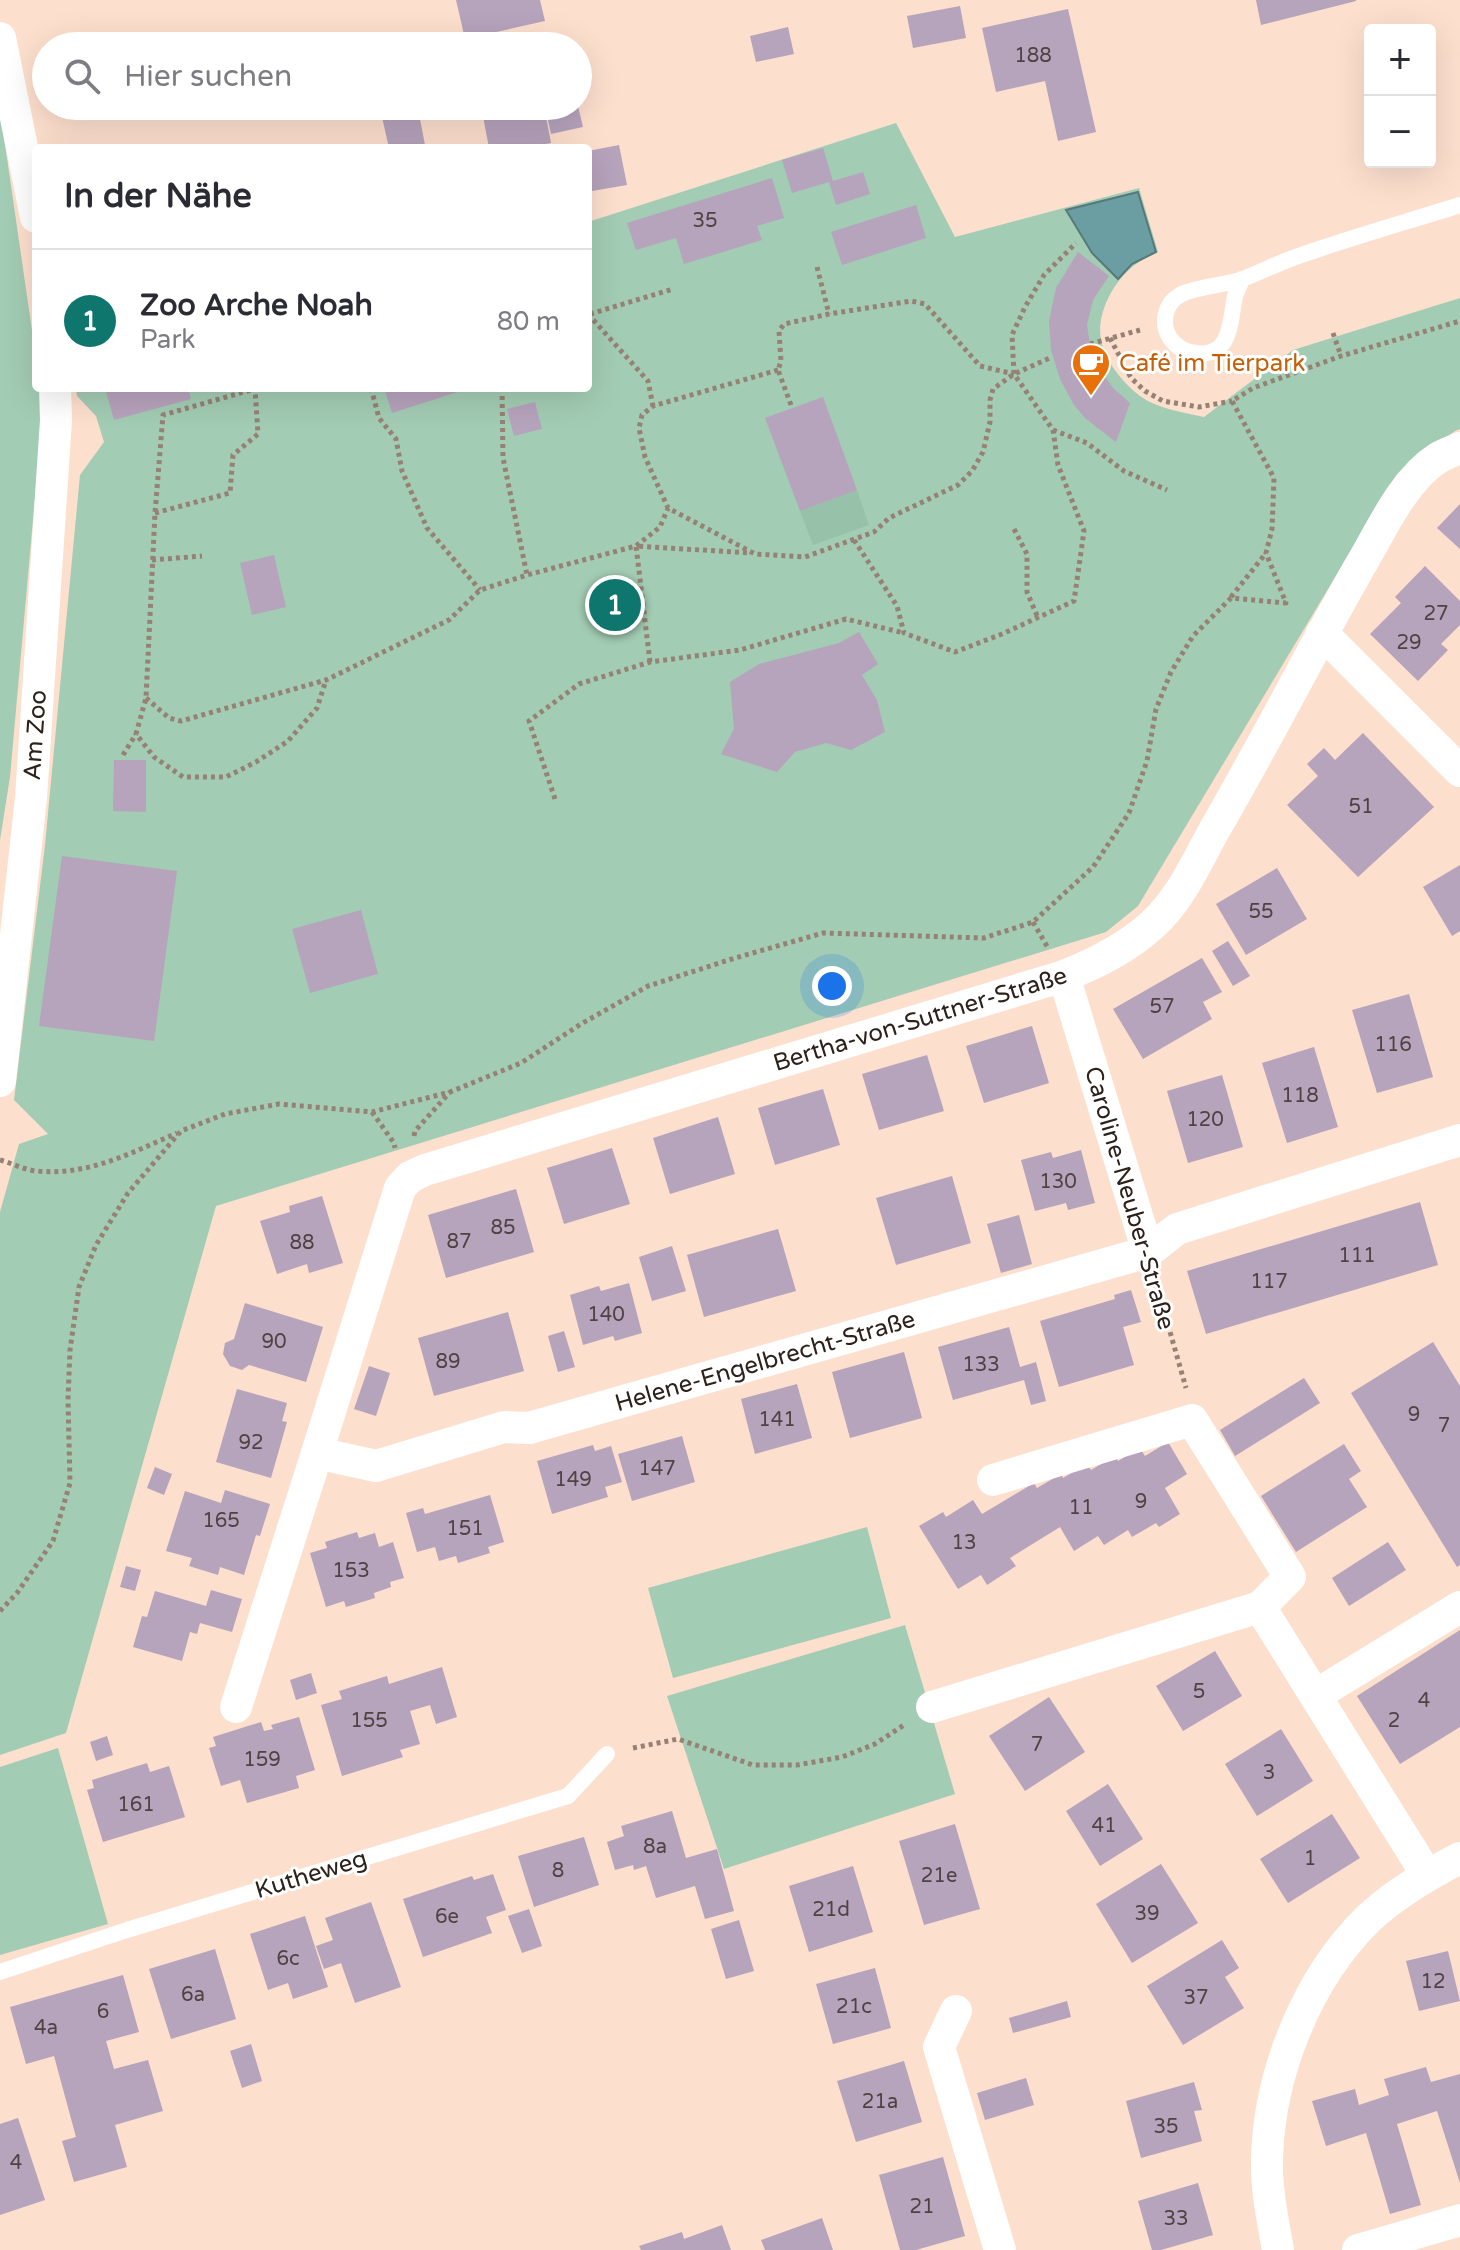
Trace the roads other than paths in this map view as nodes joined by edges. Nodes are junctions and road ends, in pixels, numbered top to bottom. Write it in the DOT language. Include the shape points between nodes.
graph roads {
  1 [pos="0,38"];
  2 [pos="32,197"];
  3 [pos="1460,205"];
  4 [pos="1242,279"];
  5 [pos="55,392"];
  6 [pos="1460,448"];
  7 [pos="1322,633"];
  8 [pos="1460,771"];
  9 [pos="1064,976"];
  10 [pos="0,1081"];
  11 [pos="1460,1140"];
  12 [pos="1148,1252"];
  13 [pos="317,1453"];
  14 [pos="993,1480"];
  15 [pos="1260,1607"];
  16 [pos="1460,1607"];
  17 [pos="1316,1695"];
  18 [pos="236,1707"];
  19 [pos="932,1707"];
  20 [pos="607,1754"];
  21 [pos="1460,1858"];
  22 [pos="1427,1875"];
  23 [pos="0,1972"];
  24 [pos="956,2011"];
  25 [pos="1460,2220"];
  26 [pos="1000,2250"];
  27 [pos="1278,2250"];
  28 [pos="1358,2250"];
  1 -- 2 [label="street"];
  3 -- 4 [label="lane"];
  4 -- 4 [label="lane" via="1180,295 1170,304 1165,324 1176,345 1199,354 1221,346 1229,334"];
  5 -- 10 [label="street, Am Zoo" via="31,798"];
  6 -- 7 [label="street, Bertha-von-Suttner-Straße" via="1413,480"];
  7 -- 8 [label="street"];
  7 -- 9 [label="street, Bertha-von-Suttner-Straße" via="1172,903 1154,923 1101,961"];
  9 -- 12 [label="street, Caroline-Neuber-Straße"];
  9 -- 13 [label="street, Bertha-von-Suttner-Straße" via="410,1177 400,1188"];
  11 -- 12 [label="street, Helene-Engelbrecht-Straße" via="1177,1229"];
  12 -- 13 [label="street, Helene-Engelbrecht-Straße" via="529,1428 504,1427 376,1466"];
  13 -- 18 [label="street"];
  14 -- 15 [label="street" via="1192,1420 1290,1577"];
  15 -- 17 [label="street"];
  15 -- 19 [label="street"];
  16 -- 17 [label="street"];
  17 -- 22 [label="street"];
  20 -- 23 [label="lane, Kutheweg" via="568,1796"];
  21 -- 22 [label="street"];
  22 -- 27 [label="street" via="1369,1918 1340,1950 1285,2055 1270,2112 1267,2162"];
  24 -- 26 [label="street" via="939,2047"];
  25 -- 28 [label="street"];
}
